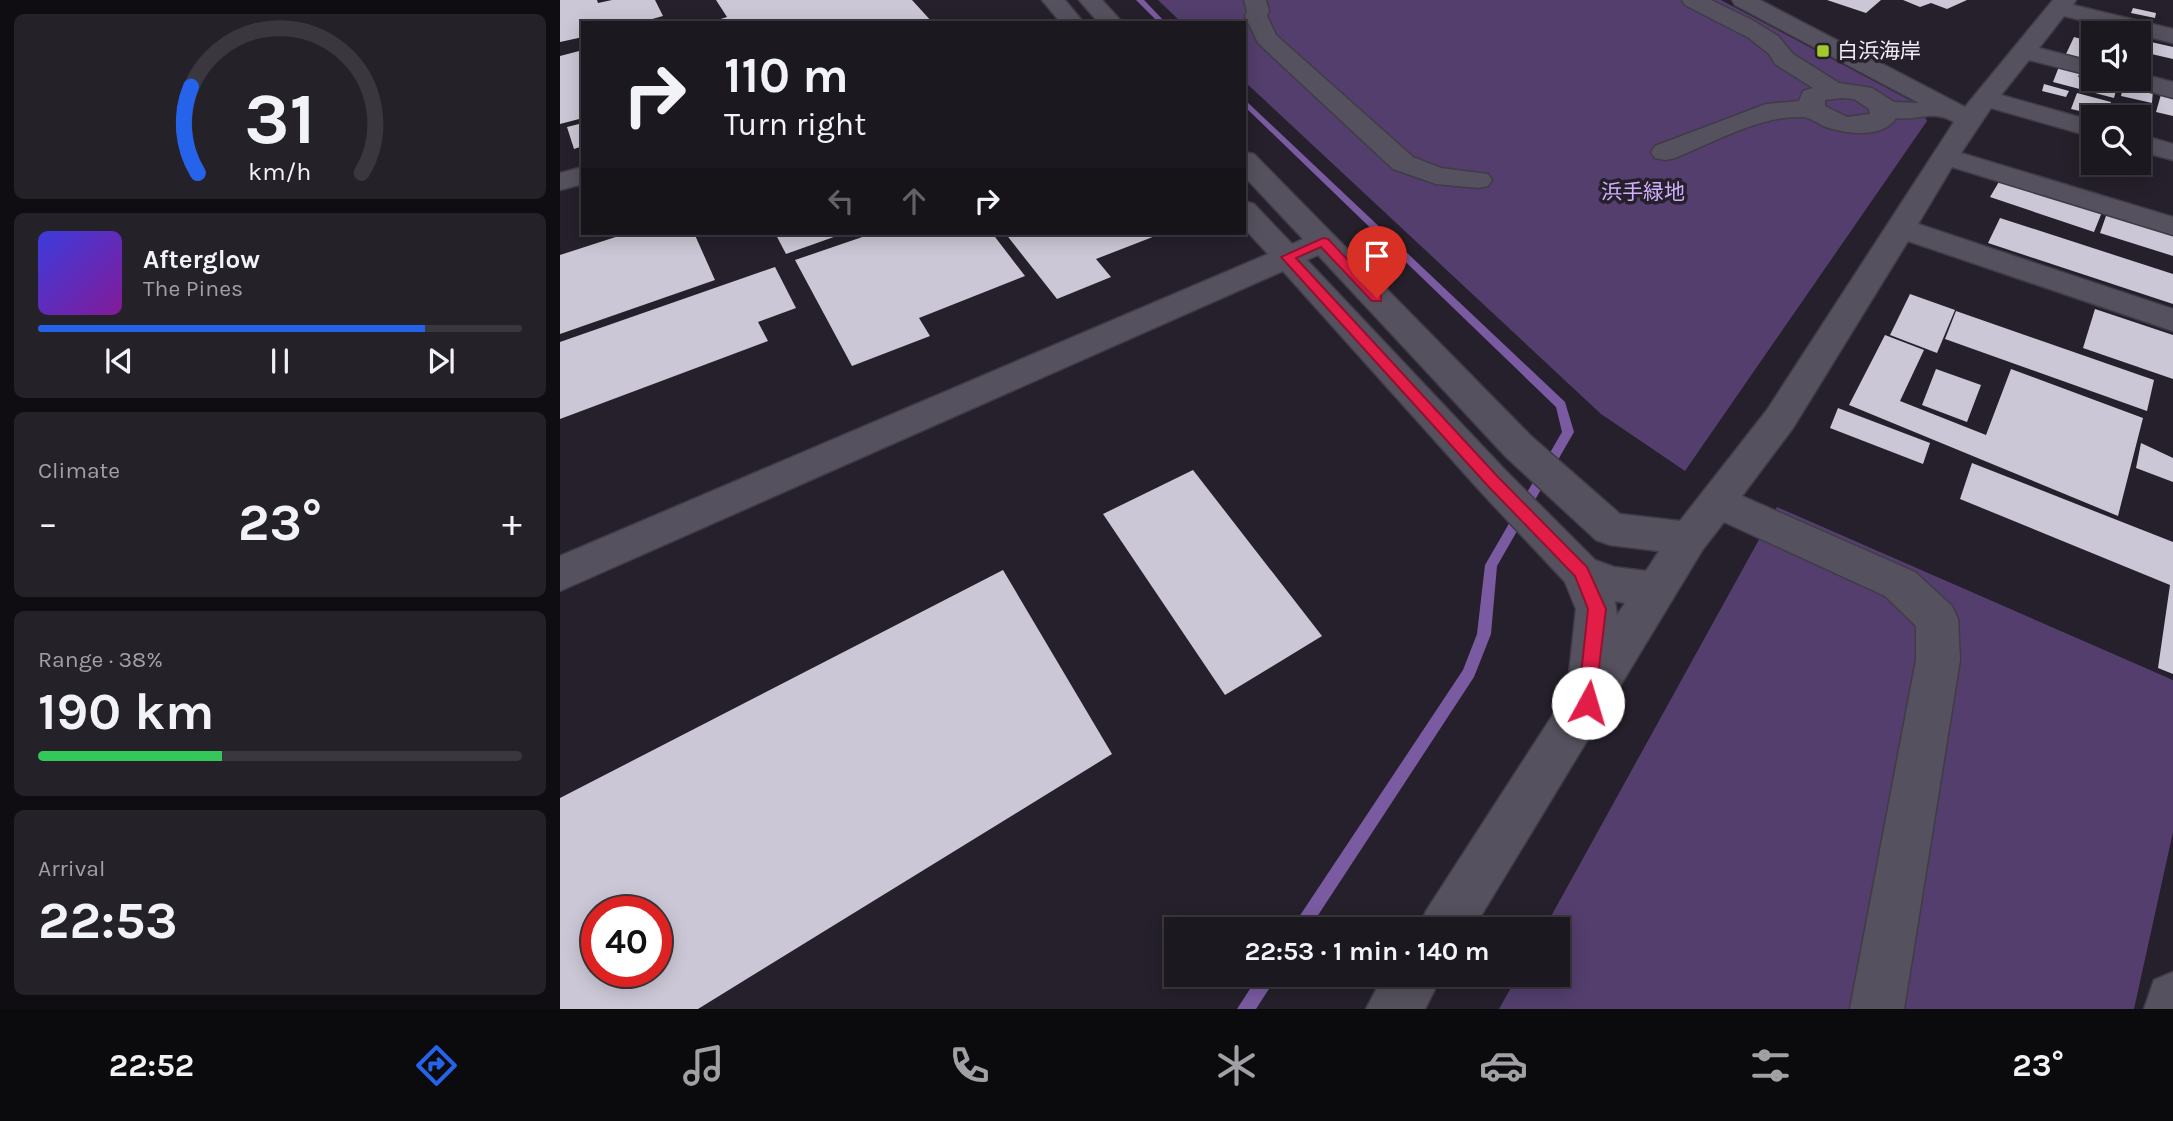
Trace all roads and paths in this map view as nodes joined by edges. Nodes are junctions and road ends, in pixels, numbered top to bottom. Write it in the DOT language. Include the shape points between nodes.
graph roads {
  1 [pos="1053,0"];
  2 [pos="1090,0"];
  3 [pos="1255,0"];
  4 [pos="1693,0"];
  5 [pos="1743,0"];
  6 [pos="2062,4"];
  7 [pos="1071,21"];
  8 [pos="1103,21"];
  9 [pos="2173,36"];
  10 [pos="2024,51"];
  11 [pos="2081,66"];
  12 [pos="2151,84"];
  13 [pos="1832,89"];
  14 [pos="2173,90"];
  15 [pos="1882,107"];
  16 [pos="1965,108"];
  17 [pos="1812,109"];
  18 [pos="2081,128"];
  19 [pos="2151,146"];
  20 [pos="1665,152"];
  21 [pos="2173,152"];
  22 [pos="1944,156"];
  23 [pos="1246,162"];
  24 [pos="581,176"];
  25 [pos="1478,180"];
  26 [pos="560,181"];
  27 [pos="1246,212"];
  28 [pos="2173,226"];
  29 [pos="1900,228"];
  30 [pos="1323,242"];
  31 [pos="1287,257"];
  32 [pos="2173,320"];
  33 [pos="1718,502"];
  34 [pos="1689,538"];
  35 [pos="1581,572"];
  36 [pos="560,574"];
  37 [pos="1656,590"];
  38 [pos="1588,703"];
  39 [pos="1452,917"];
  40 [pos="1407,987"];
  41 [pos="2173,999"];
  42 [pos="1393,1009"];
  43 [pos="1877,1009"];
  44 [pos="2171,1009"];
  1 -- 7 [label="street"];
  2 -- 8 [label="street"];
  3 -- 25 [label="street" via="1266,38 1403,163 1436,176"];
  4 -- 13 [label="street" via="1766,39 1784,59"];
  5 -- 16 [label="street"];
  6 -- 9 [label="street"];
  6 -- 10 [label="street"];
  10 -- 11 [label="street"];
  10 -- 16 [label="street"];
  12 -- 14 [label="street"];
  13 -- 15 [label="street" via="1861,94"];
  13 -- 17 [label="street" via="1812,96"];
  15 -- 16 [label="street" via="1921,112"];
  15 -- 17 [label="street" via="1884,118 1871,125 1849,126 1826,120"];
  16 -- 18 [label="street"];
  16 -- 22 [label="street"];
  17 -- 20 [label="street" via="1775,109"];
  19 -- 21 [label="street"];
  22 -- 28 [label="street"];
  22 -- 29 [label="street"];
  23 -- 30 [label="street"];
  24 -- 26 [label="street"];
  27 -- 31 [label="street"];
  29 -- 32 [label="street"];
  29 -- 33 [label="street" via="1780,419"];
  30 -- 31 [label="street"];
  30 -- 34 [label="street" via="1520,447 1610,529"];
  31 -- 35 [label="street"];
  31 -- 36 [label="street"];
  33 -- 34 [label="street"];
  33 -- 43 [label="street" via="1900,584 1937,619 1938,660"];
  34 -- 37 [label="street"];
  35 -- 37 [label="street" via="1614,584"];
  35 -- 38 [label="street" via="1597,609"];
  37 -- 38 [label="street"];
  38 -- 39 [label="street"];
  40 -- 42 [label="street"];
  41 -- 44 [label="street"];
}
